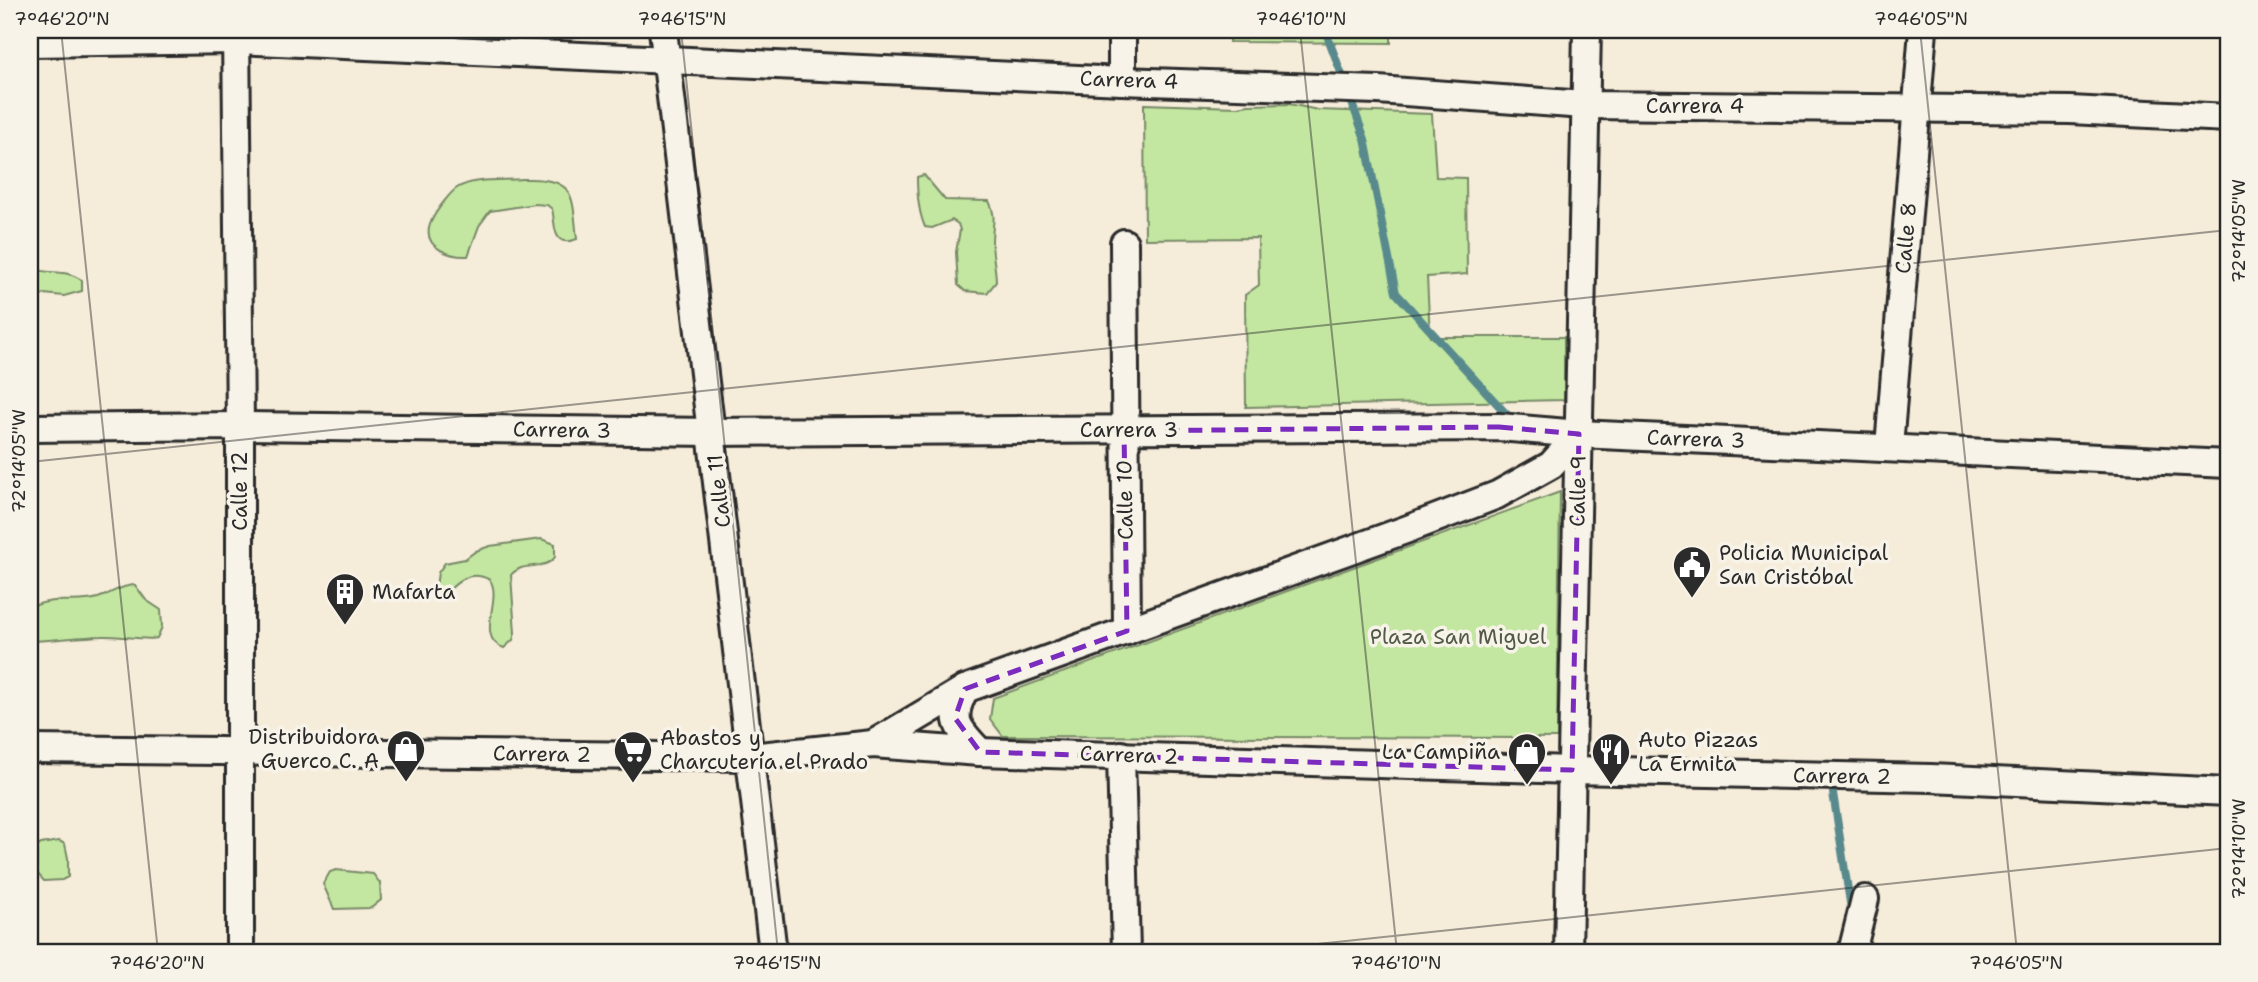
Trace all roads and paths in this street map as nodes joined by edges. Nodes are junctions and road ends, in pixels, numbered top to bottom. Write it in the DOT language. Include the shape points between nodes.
graph roads {
  1 [pos="663,30"];
  2 [pos="1122,30"];
  3 [pos="1587,30"];
  4 [pos="1923,30"];
  5 [pos="237,35"];
  6 [pos="30,43"];
  7 [pos="666,58"];
  8 [pos="1122,81"];
  9 [pos="1584,105"];
  10 [pos="1916,107"];
  11 [pos="2228,118"];
  12 [pos="1124,243"];
  13 [pos="240,426"];
  14 [pos="30,428"];
  15 [pos="1124,430"];
  16 [pos="712,432"];
  17 [pos="1579,434"];
  18 [pos="1889,447"];
  19 [pos="2228,464"];
  20 [pos="1127,631"];
  21 [pos="965,689"];
  22 [pos="873,744"];
  23 [pos="30,749"];
  24 [pos="240,750"];
  25 [pos="980,752"];
  26 [pos="1121,755"];
  27 [pos="750,757"];
  28 [pos="1572,770"];
  29 [pos="2228,792"];
  30 [pos="1865,899"];
  31 [pos="240,952"];
  32 [pos="773,952"];
  33 [pos="1126,952"];
  34 [pos="1568,952"];
  35 [pos="1852,952"];
  1 -- 7 [label="street, Calle 11"];
  2 -- 8 [label="street"];
  3 -- 9 [label="street, Calle 9"];
  4 -- 10 [label="street, Calle 8"];
  5 -- 6 [label="street, Carrera 4"];
  5 -- 7 [label="street, Carrera 4"];
  5 -- 13 [label="street, Calle 12"];
  7 -- 8 [label="street, Carrera 4"];
  7 -- 16 [label="street, Calle 11"];
  8 -- 9 [label="street, Carrera 4" via="1378,90"];
  9 -- 10 [label="street, Carrera 4"];
  9 -- 17 [label="street, Calle 9"];
  10 -- 11 [label="street, Carrera 4"];
  10 -- 18 [label="street, Calle 8"];
  12 -- 15 [label="street, Calle 10"];
  13 -- 14 [label="street, Carrera 3"];
  13 -- 16 [label="street, Carrera 3"];
  13 -- 24 [label="street, Calle 12"];
  15 -- 16 [label="street, Carrera 3"];
  15 -- 17 [label="street, Carrera 3" via="1499,427"];
  15 -- 20 [label="street, Calle 10"];
  16 -- 27 [label="street, Calle 11"];
  17 -- 18 [label="street, Carrera 3"];
  17 -- 20 [label="street" via="1550,465 1496,495"];
  17 -- 28 [label="street, Calle 9"];
  18 -- 19 [label="street, Carrera 3"];
  20 -- 21 [label="street"];
  21 -- 22 [label="street"];
  21 -- 25 [label="street" via="955,718 959,730"];
  22 -- 25 [label="street, Carrera 2"];
  22 -- 27 [label="street, Carrera 2"];
  23 -- 24 [label="street, Carrera 2"];
  24 -- 27 [label="street, Carrera 2"];
  24 -- 31 [label="street, Calle 12"];
  25 -- 26 [label="street, Carrera 2"];
  26 -- 28 [label="street, Carrera 2"];
  26 -- 33 [label="street"];
  27 -- 32 [label="street, Calle 11"];
  28 -- 29 [label="street, Carrera 2" via="1931,778"];
  28 -- 34 [label="street, Calle 9"];
  30 -- 35 [label="street"];
}
